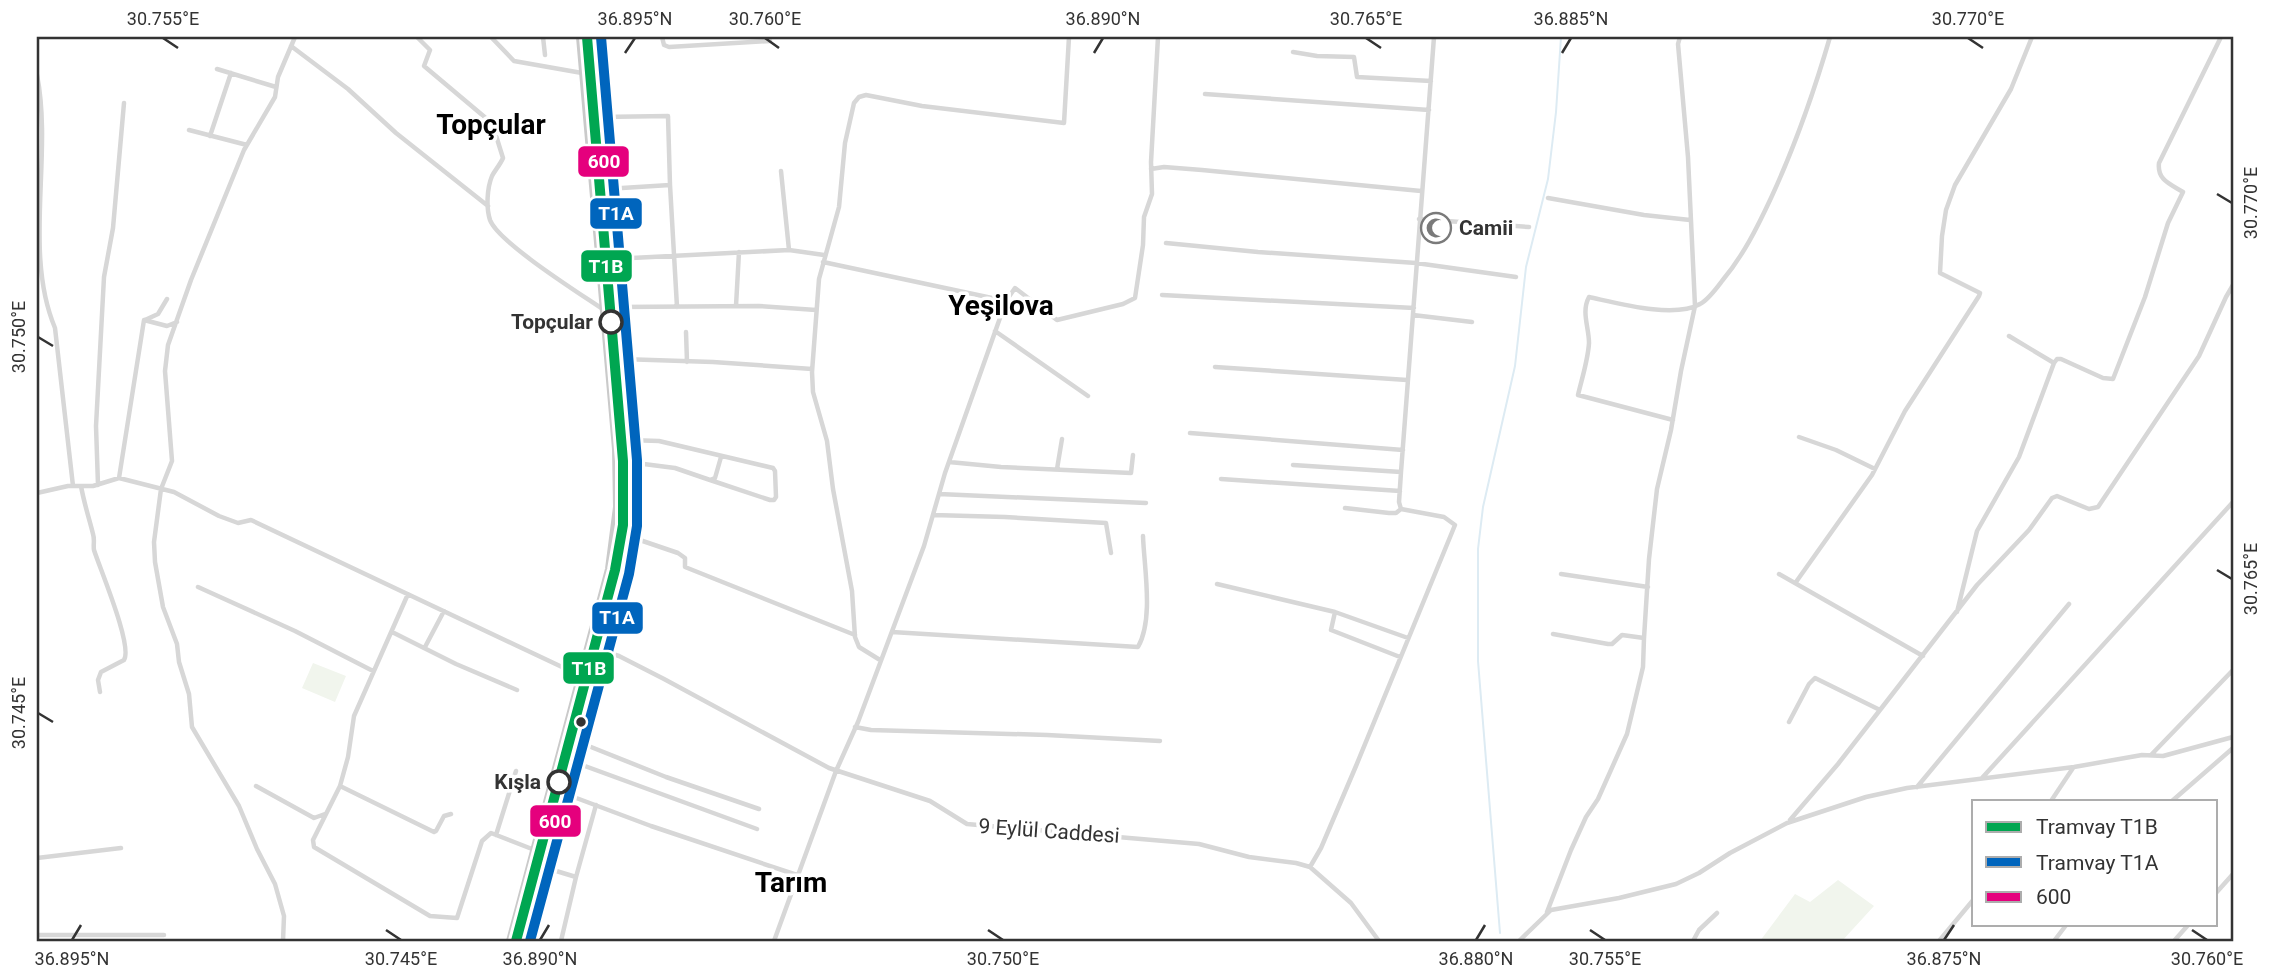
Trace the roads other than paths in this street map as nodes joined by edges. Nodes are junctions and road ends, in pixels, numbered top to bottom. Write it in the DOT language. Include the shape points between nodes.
graph roads {
  1 [pos="295,37"];
  2 [pos="417,37"];
  3 [pos="491,37"];
  4 [pos="543,37"];
  5 [pos="579,37"];
  6 [pos="593,37"];
  7 [pos="662,37"];
  8 [pos="1069,37"];
  9 [pos="1158,37"];
  10 [pos="1434,37"];
  11 [pos="1680,37"];
  12 [pos="1830,37"];
  13 [pos="2032,37"];
  14 [pos="2221,37"];
  15 [pos="770,41"];
  16 [pos="291,46"];
  17 [pos="1293,52"];
  18 [pos="545,55"];
  19 [pos="217,69"];
  20 [pos="231,73"];
  21 [pos="582,73"];
  22 [pos="37,75"];
  23 [pos="1430,81"];
  24 [pos="276,87"];
  25 [pos="1205,94"];
  26 [pos="124,103"];
  27 [pos="1429,110"];
  28 [pos="600,117"];
  29 [pos="189,130"];
  30 [pos="210,136"];
  31 [pos="247,145"];
  32 [pos="1151,169"];
  33 [pos="782,171"];
  34 [pos="670,185"];
  35 [pos="606,189"];
  36 [pos="1421,191"];
  37 [pos="1548,198"];
  38 [pos="489,207"];
  39 [pos="1419,219"];
  40 [pos="1690,220"];
  41 [pos="1529,227"];
  42 [pos="1166,243"];
  43 [pos="789,250"];
  44 [pos="739,252"];
  45 [pos="673,254"];
  46 [pos="823,258"];
  47 [pos="612,259"];
  48 [pos="1416,263"];
  49 [pos="1516,277"];
  50 [pos="2233,285"];
  51 [pos="1162,295"];
  52 [pos="167,299"];
  53 [pos="1006,301"];
  54 [pos="736,306"];
  55 [pos="1695,306"];
  56 [pos="616,307"];
  57 [pos="677,307"];
  58 [pos="601,308"];
  59 [pos="1414,308"];
  60 [pos="816,310"];
  61 [pos="1413,315"];
  62 [pos="144,320"];
  63 [pos="177,322"];
  64 [pos="1472,322"];
  65 [pos="995,331"];
  66 [pos="686,332"];
  67 [pos="2009,336"];
  68 [pos="621,359"];
  69 [pos="687,362"];
  70 [pos="2054,363"];
  71 [pos="1215,368"];
  72 [pos="812,369"];
  73 [pos="1407,380"];
  74 [pos="1088,396"];
  75 [pos="1673,420"];
  76 [pos="1190,433"];
  77 [pos="1799,437"];
  78 [pos="1062,439"];
  79 [pos="628,440"];
  80 [pos="1403,450"];
  81 [pos="1133,455"];
  82 [pos="721,457"];
  83 [pos="628,462"];
  84 [pos="949,462"];
  85 [pos="1293,465"];
  86 [pos="1875,469"];
  87 [pos="1057,470"];
  88 [pos="1401,472"];
  89 [pos="119,478"];
  90 [pos="1221,479"];
  91 [pos="710,480"];
  92 [pos="98,485"];
  93 [pos="73,486"];
  94 [pos="81,486"];
  95 [pos="161,489"];
  96 [pos="1400,491"];
  97 [pos="37,493"];
  98 [pos="939,494"];
  99 [pos="2233,502"];
  100 [pos="1146,503"];
  101 [pos="1345,508"];
  102 [pos="1401,509"];
  103 [pos="933,515"];
  104 [pos="628,536"];
  105 [pos="1143,536"];
  106 [pos="1111,553"];
  107 [pos="1561,574"];
  108 [pos="1779,574"];
  109 [pos="1796,582"];
  110 [pos="1217,584"];
  111 [pos="198,587"];
  112 [pos="1648,587"];
  113 [pos="408,594"];
  114 [pos="2068,604"];
  115 [pos="444,611"];
  116 [pos="1335,612"];
  117 [pos="1957,612"];
  118 [pos="392,632"];
  119 [pos="892,632"];
  120 [pos="1553,634"];
  121 [pos="855,635"];
  122 [pos="1408,638"];
  123 [pos="1644,638"];
  124 [pos="425,648"];
  125 [pos="598,650"];
  126 [pos="1923,656"];
  127 [pos="1400,657"];
  128 [pos="880,660"];
  129 [pos="2233,670"];
  130 [pos="373,671"];
  131 [pos="579,675"];
  132 [pos="517,690"];
  133 [pos="100,691"];
  134 [pos="1880,710"];
  135 [pos="1789,722"];
  136 [pos="855,727"];
  137 [pos="2233,737"];
  138 [pos="574,741"];
  139 [pos="1160,741"];
  140 [pos="2233,748"];
  141 [pos="2151,756"];
  142 [pos="570,760"];
  143 [pos="2074,767"];
  144 [pos="516,771"];
  145 [pos="836,771"];
  146 [pos="1982,779"];
  147 [pos="256,786"];
  148 [pos="340,786"];
  149 [pos="1917,787"];
  150 [pos="563,793"];
  151 [pos="2052,800"];
  152 [pos="2173,800"];
  153 [pos="596,805"];
  154 [pos="759,809"];
  155 [pos="326,814"];
  156 [pos="451,814"];
  157 [pos="1787,823"];
  158 [pos="757,829"];
  159 [pos="496,835"];
  160 [pos="121,848"];
  161 [pos="532,849"];
  162 [pos="37,858"];
  163 [pos="543,867"];
  164 [pos="1310,867"];
  165 [pos="2233,874"];
  166 [pos="797,875"];
  167 [pos="576,877"];
  168 [pos="2218,891"];
  169 [pos="1972,901"];
  170 [pos="1547,913"];
  171 [pos="1717,913"];
  172 [pos="2065,926"];
  173 [pos="2187,926"];
  174 [pos="37,934"];
  175 [pos="164,935"];
  176 [pos="283,941"];
  177 [pos="509,941"];
  178 [pos="521,941"];
  179 [pos="561,941"];
  180 [pos="774,941"];
  181 [pos="1379,941"];
  182 [pos="1520,941"];
  183 [pos="1693,941"];
  184 [pos="1939,941"];
  185 [pos="2054,941"];
  186 [pos="2174,941"];
  1 -- 16 [label="street"];
  2 -- 38 [label="street" via="430,50 424,66 493,126 503,158 493,174"];
  3 -- 21 [label="street" via="514,61"];
  4 -- 18 [label="street"];
  5 -- 21 [label="main road"];
  6 -- 28 [label="main road"];
  7 -- 15 [label="street" via="668,47"];
  8 -- 46 [label="street" via="1064,122 859,97 845,143 839,206"];
  9 -- 32 [label="street"];
  10 -- 23 [label="street"];
  11 -- 40 [label="street"];
  12 -- 55 [label="street" via="1797,138 1749,243 1713,292"];
  13 -- 86 [label="street" via="2011,89 1955,186 1946,211 1940,273 1979,296 1905,411"];
  14 -- 70 [label="street" via="2159,163 2162,179 2183,192 2113,379 2061,359"];
  16 -- 24 [label="street"];
  16 -- 38 [label="street"];
  17 -- 23 [label="street" via="1354,57 1357,77"];
  19 -- 20 [label="street"];
  20 -- 24 [label="street"];
  20 -- 30 [label="street"];
  21 -- 58 [label="main road"];
  22 -- 93 [label="street" via="41,270 55,328"];
  23 -- 27 [label="street"];
  24 -- 31 [label="street" via="275,97"];
  25 -- 27 [label="street"];
  26 -- 92 [label="street" via="104,276 96,426"];
  27 -- 36 [label="street"];
  28 -- 34 [label="street" via="668,116"];
  28 -- 35 [label="main road"];
  29 -- 30 [label="street"];
  30 -- 31 [label="street"];
  31 -- 63 [label="street"];
  32 -- 36 [label="street"];
  32 -- 53 [label="street" via="1151,202 1144,217 1135,298 1057,320 1015,288"];
  33 -- 43 [label="street"];
  34 -- 35 [label="street"];
  34 -- 45 [label="street"];
  35 -- 47 [label="main road"];
  36 -- 39 [label="street"];
  37 -- 40 [label="street"];
  38 -- 58 [label="street" via="490,219 510,242"];
  39 -- 41 [label="street"];
  39 -- 48 [label="street"];
  40 -- 55 [label="street"];
  42 -- 48 [label="street"];
  43 -- 44 [label="street"];
  43 -- 46 [label="street"];
  44 -- 45 [label="street"];
  44 -- 54 [label="street"];
  45 -- 47 [label="street"];
  45 -- 57 [label="street"];
  46 -- 53 [label="street"];
  46 -- 60 [label="street"];
  47 -- 56 [label="main road"];
  48 -- 49 [label="street"];
  48 -- 59 [label="street"];
  50 -- 117 [label="street" via="2199,356 2098,507 2089,509 2061,496 2052,498"];
  51 -- 59 [label="street"];
  52 -- 62 [label="street" via="158,314"];
  53 -- 65 [label="street"];
  54 -- 57 [label="street"];
  54 -- 60 [label="street"];
  55 -- 75 [label="street"];
  55 -- 75 [label="street" via="1674,310 1589,297 1586,304 1589,345 1578,395"];
  56 -- 57 [label="street"];
  56 -- 68 [label="main road"];
  58 -- 131 [label="main road" via="616,507 608,569"];
  59 -- 61 [label="street"];
  60 -- 72 [label="street"];
  61 -- 64 [label="street"];
  61 -- 73 [label="street"];
  62 -- 63 [label="street" via="167,326"];
  62 -- 89 [label="street"];
  63 -- 95 [label="street" via="165,371 172,461"];
  65 -- 74 [label="street"];
  65 -- 84 [label="street"];
  66 -- 69 [label="street"];
  67 -- 70 [label="street"];
  68 -- 69 [label="street"];
  68 -- 79 [label="main road"];
  69 -- 72 [label="street"];
  70 -- 117 [label="street" via="2019,457 1977,531"];
  71 -- 73 [label="street"];
  72 -- 121 [label="street" via="852,591"];
  73 -- 80 [label="street"];
  75 -- 112 [label="street" via="1657,489"];
  76 -- 80 [label="street"];
  77 -- 86 [label="street"];
  78 -- 87 [label="street"];
  79 -- 82 [label="street" via="659,441"];
  79 -- 83 [label="main road"];
  80 -- 88 [label="street"];
  81 -- 87 [label="street" via="1131,472"];
  82 -- 91 [label="street" via="718,474"];
  82 -- 91 [label="street" via="773,468 776,497 770,500"];
  83 -- 91 [label="street" via="675,468"];
  83 -- 104 [label="main road"];
  84 -- 87 [label="street"];
  84 -- 98 [label="street"];
  85 -- 88 [label="street"];
  86 -- 109 [label="street"];
  88 -- 96 [label="street"];
  89 -- 92 [label="street"];
  89 -- 95 [label="street"];
  90 -- 96 [label="street"];
  92 -- 94 [label="street"];
  93 -- 94 [label="street"];
  93 -- 97 [label="street"];
  94 -- 133 [label="street" via="93,548 127,649 124,660 101,672"];
  95 -- 113 [label="street" via="238,523 251,520"];
  95 -- 176 [label="street" via="155,562 189,694 192,727 239,806 275,884 284,915"];
  96 -- 102 [label="street"];
  98 -- 100 [label="street"];
  98 -- 103 [label="street"];
  99 -- 146 [label="street"];
  101 -- 102 [label="street" via="1390,513"];
  102 -- 122 [label="street" via="1444,517 1455,525"];
  103 -- 106 [label="street" via="1106,523"];
  103 -- 119 [label="street"];
  104 -- 121 [label="street" via="678,553 685,568"];
  104 -- 125 [label="main road"];
  105 -- 119 [label="street" via="1148,590 1138,647"];
  107 -- 112 [label="street"];
  108 -- 109 [label="street"];
  109 -- 126 [label="street"];
  110 -- 116 [label="street"];
  111 -- 130 [label="street"];
  112 -- 123 [label="street"];
  113 -- 115 [label="street"];
  113 -- 118 [label="street"];
  114 -- 149 [label="street"];
  115 -- 124 [label="street"];
  115 -- 131 [label="street"];
  116 -- 122 [label="street"];
  116 -- 127 [label="street" via="1331,630"];
  117 -- 126 [label="street"];
  118 -- 124 [label="street"];
  118 -- 130 [label="street"];
  119 -- 128 [label="street"];
  120 -- 123 [label="street" via="1608,644 1622,635"];
  121 -- 128 [label="street" via="859,647"];
  122 -- 127 [label="street"];
  123 -- 170 [label="street" via="1643,667 1627,734 1571,850"];
  124 -- 132 [label="street"];
  125 -- 138 [label="main road"];
  125 -- 145 [label="street, 9 Eylül Caddesi" via="664,678"];
  126 -- 134 [label="street"];
  127 -- 164 [label="street"];
  128 -- 136 [label="street"];
  129 -- 141 [label="street"];
  130 -- 148 [label="street" via="354,716"];
  131 -- 161 [label="main road"];
  134 -- 135 [label="street" via="1815,678"];
  134 -- 157 [label="street"];
  136 -- 139 [label="street"];
  136 -- 145 [label="street"];
  137 -- 141 [label="street"];
  138 -- 142 [label="main road"];
  138 -- 154 [label="street"];
  140 -- 152 [label="street"];
  141 -- 143 [label="street"];
  142 -- 150 [label="main road"];
  142 -- 158 [label="street"];
  143 -- 146 [label="street"];
  143 -- 151 [label="street"];
  144 -- 159 [label="street"];
  145 -- 164 [label="street, 9 Eylül Caddesi" via="930,801 967,824 1199,844"];
  145 -- 166 [label="street"];
  146 -- 149 [label="street"];
  147 -- 155 [label="street" via="314,818"];
  148 -- 155 [label="street"];
  148 -- 156 [label="street" via="434,832 443,816"];
  149 -- 157 [label="street" via="1866,797"];
  150 -- 153 [label="street"];
  150 -- 163 [label="main road"];
  153 -- 166 [label="street"];
  153 -- 167 [label="street"];
  155 -- 159 [label="street" via="314,847 430,916 457,918 482,841 491,833"];
  157 -- 170 [label="street" via="1676,884"];
  159 -- 161 [label="street"];
  160 -- 162 [label="street"];
  161 -- 177 [label="main road"];
  163 -- 167 [label="street"];
  163 -- 178 [label="main road"];
  164 -- 181 [label="street, 9 Eylül Caddesi" via="1352,903"];
  165 -- 168 [label="street"];
  166 -- 180 [label="street"];
  167 -- 179 [label="street"];
  169 -- 184 [label="street"];
  170 -- 182 [label="street"];
  171 -- 183 [label="street"];
  172 -- 185 [label="street"];
  173 -- 186 [label="street"];
  174 -- 175 [label="street"];
}
